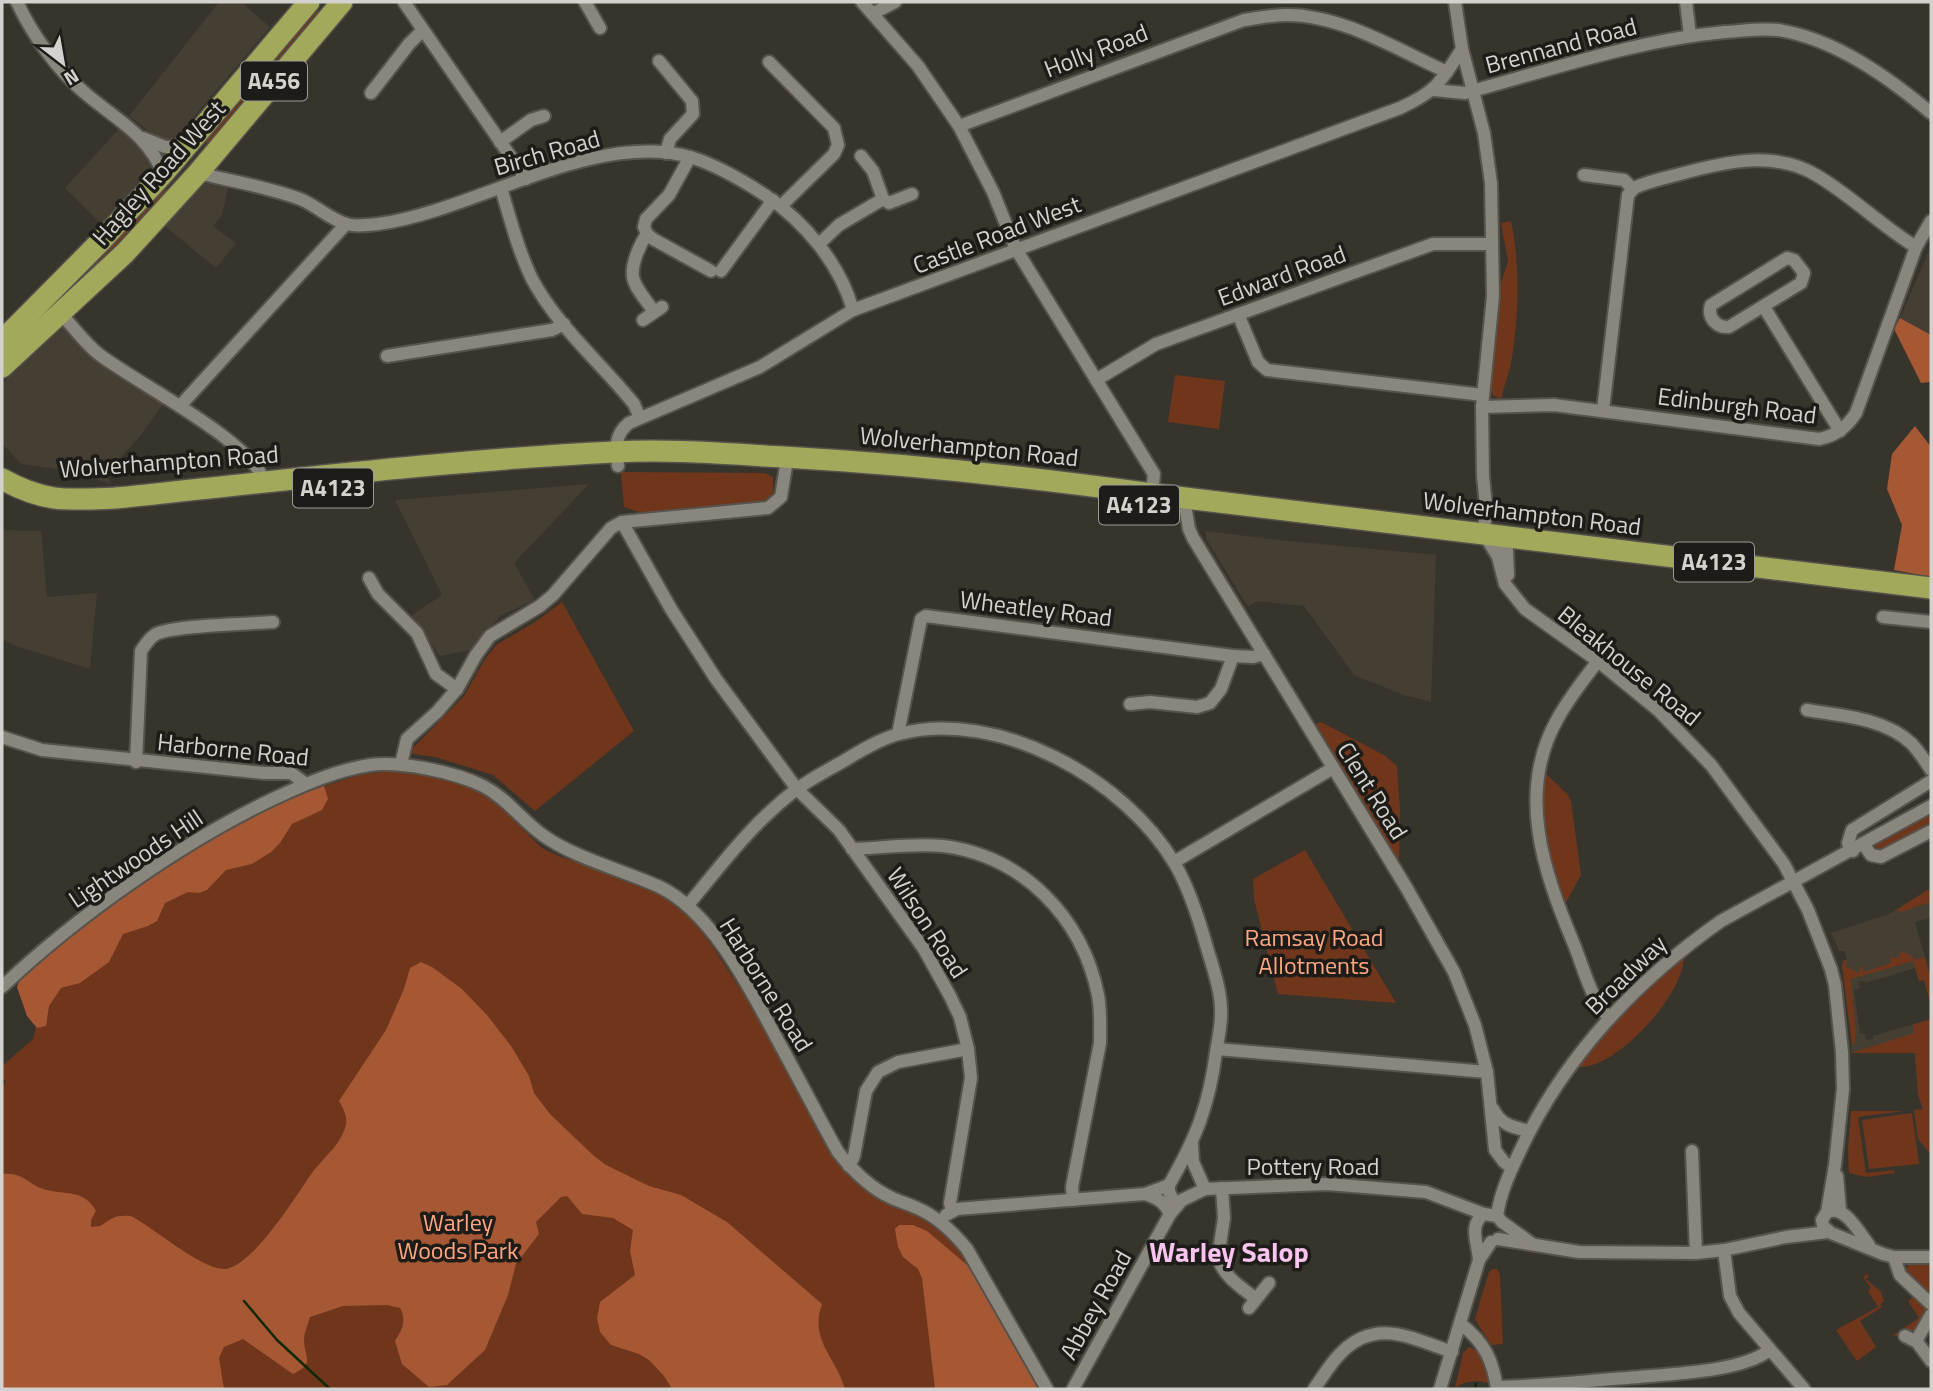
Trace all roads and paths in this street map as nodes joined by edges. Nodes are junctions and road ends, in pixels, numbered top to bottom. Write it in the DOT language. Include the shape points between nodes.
graph roads {
  1 [pos="17,2"];
  2 [pos="311,2"];
  3 [pos="404,2"];
  4 [pos="584,2"];
  5 [pos="862,2"];
  6 [pos="895,2"];
  7 [pos="1454,2"];
  8 [pos="1686,2"];
  9 [pos="1287,8"];
  10 [pos="336,9"];
  11 [pos="874,13"];
  12 [pos="600,28"];
  13 [pos="423,30"];
  14 [pos="1690,35"];
  15 [pos="1462,49"];
  16 [pos="659,61"];
  17 [pos="769,62"];
  18 [pos="1447,72"];
  19 [pos="1434,90"];
  20 [pos="1472,91"];
  21 [pos="371,93"];
  22 [pos="1931,113"];
  23 [pos="544,116"];
  24 [pos="959,126"];
  25 [pos="143,138"];
  26 [pos="500,142"];
  27 [pos="185,146"];
  28 [pos="666,153"];
  29 [pos="861,156"];
  30 [pos="690,157"];
  31 [pos="163,174"];
  32 [pos="197,174"];
  33 [pos="1584,175"];
  34 [pos="526,179"];
  35 [pos="501,188"];
  36 [pos="1633,189"];
  37 [pos="912,194"];
  38 [pos="883,199"];
  39 [pos="777,203"];
  40 [pos="1931,221"];
  41 [pos="346,225"];
  42 [pos="647,233"];
  43 [pos="819,244"];
  44 [pos="1492,244"];
  45 [pos="1916,247"];
  46 [pos="1016,249"];
  47 [pos="1764,307"];
  48 [pos="853,310"];
  49 [pos="60,313"];
  50 [pos="1238,314"];
  51 [pos="642,320"];
  52 [pos="564,324"];
  53 [pos="2,341"];
  54 [pos="387,356"];
  55 [pos="2,367"];
  56 [pos="1096,380"];
  57 [pos="1482,401"];
  58 [pos="180,406"];
  59 [pos="1603,410"];
  60 [pos="640,418"];
  61 [pos="1840,431"];
  62 [pos="617,459"];
  63 [pos="786,462"];
  64 [pos="2,479"];
  65 [pos="264,489"];
  66 [pos="1152,494"];
  67 [pos="2,496"];
  68 [pos="1186,511"];
  69 [pos="622,522"];
  70 [pos="1495,542"];
  71 [pos="369,578"];
  72 [pos="1931,588"];
  73 [pos="1931,600"];
  74 [pos="273,622"];
  75 [pos="1892,622"];
  76 [pos="1931,622"];
  77 [pos="1264,654"];
  78 [pos="1233,656"];
  79 [pos="1598,661"];
  80 [pos="457,689"];
  81 [pos="1130,704"];
  82 [pos="1807,710"];
  83 [pos="898,734"];
  84 [pos="2,737"];
  85 [pos="136,761"];
  86 [pos="401,765"];
  87 [pos="1333,768"];
  88 [pos="1931,770"];
  89 [pos="1931,780"];
  90 [pos="306,784"];
  91 [pos="797,789"];
  92 [pos="1931,806"];
  93 [pos="1931,831"];
  94 [pos="1859,848"];
  95 [pos="852,849"];
  96 [pos="1174,862"];
  97 [pos="1794,882"];
  98 [pos="688,905"];
  99 [pos="2,987"];
  100 [pos="1609,1018"];
  101 [pos="968,1049"];
  102 [pos="1217,1049"];
  103 [pos="1487,1072"];
  104 [pos="1491,1106"];
  105 [pos="1529,1131"];
  106 [pos="1192,1143"];
  107 [pos="1692,1151"];
  108 [pos="849,1166"];
  109 [pos="1511,1168"];
  110 [pos="1196,1172"];
  111 [pos="1171,1181"];
  112 [pos="1222,1188"];
  113 [pos="1205,1189"];
  114 [pos="1145,1195"];
  115 [pos="1073,1200"];
  116 [pos="1451,1203"];
  117 [pos="1173,1209"];
  118 [pos="952,1211"];
  119 [pos="1493,1216"];
  120 [pos="1833,1221"];
  121 [pos="939,1223"];
  122 [pos="1476,1233"];
  123 [pos="1495,1241"];
  124 [pos="1537,1247"];
  125 [pos="1871,1248"];
  126 [pos="1724,1250"];
  127 [pos="1696,1252"];
  128 [pos="1894,1257"];
  129 [pos="1931,1257"];
  130 [pos="1479,1260"];
  131 [pos="1269,1283"];
  132 [pos="1931,1304"];
  133 [pos="1931,1315"];
  134 [pos="1461,1324"];
  135 [pos="1770,1350"];
  136 [pos="1452,1352"];
  137 [pos="1931,1361"];
  138 [pos="1497,1388"];
  139 [pos="1047,1389"];
  140 [pos="1073,1389"];
  141 [pos="1314,1389"];
  142 [pos="1440,1389"];
  143 [pos="1804,1389"];
  1 -- 25 [label="street" via="51,57 83,92"];
  2 -- 10 [label="highway"];
  2 -- 27 [label="highway, Hagley Road West / A456"];
  3 -- 13 [label="street"];
  4 -- 12 [label="street"];
  5 -- 11 [label="street"];
  6 -- 11 [label="street"];
  7 -- 15 [label="street, Bleakhouse Road"];
  8 -- 14 [label="street"];
  9 -- 18 [label="street, Holly Road" via="1348,26"];
  9 -- 24 [label="street, Holly Road"];
  10 -- 32 [label="highway, Hagley Road West / A456"];
  11 -- 24 [label="street"];
  13 -- 21 [label="street"];
  13 -- 26 [label="street"];
  14 -- 20 [label="street, Brennand Road"];
  14 -- 22 [label="street, Brennand Road" via="1776,30 1803,36 1866,66"];
  15 -- 18 [label="street, Castle Road West"];
  15 -- 20 [label="street, Bleakhouse Road"];
  16 -- 28 [label="street" via="692,101 693,114 670,139"];
  17 -- 39 [label="street" via="838,137 834,154"];
  18 -- 19 [label="street, Castle Road West"];
  19 -- 20 [label="street"];
  19 -- 46 [label="street, Castle Road West" via="1399,108"];
  20 -- 44 [label="street, Bleakhouse Road" via="1491,183"];
  23 -- 26 [label="street"];
  24 -- 46 [label="street"];
  25 -- 27 [label="street" via="165,147"];
  25 -- 31 [label="street"];
  26 -- 34 [label="street"];
  27 -- 31 [label="highway, Hagley Road West / A456"];
  27 -- 32 [label="highway" via="203,145 206,151"];
  28 -- 30 [label="street, Birch Road"];
  28 -- 34 [label="street, Birch Road" via="592,158"];
  29 -- 38 [label="street" via="873,171"];
  30 -- 39 [label="street, Birch Road" via="735,176"];
  30 -- 42 [label="street" via="669,195 646,219"];
  31 -- 32 [label="highway" via="168,185 176,188"];
  31 -- 53 [label="highway, Hagley Road West / A456"];
  32 -- 41 [label="street" via="301,199"];
  32 -- 49 [label="highway, Hagley Road West / A456" via="125,253"];
  33 -- 36 [label="street" via="1624,180"];
  34 -- 35 [label="street, Birch Road"];
  35 -- 41 [label="street, Birch Road" via="420,215"];
  35 -- 52 [label="street" via="523,260"];
  36 -- 45 [label="street" via="1741,161 1790,164 1815,174"];
  36 -- 59 [label="street" via="1628,195"];
  37 -- 38 [label="street" via="889,203"];
  38 -- 43 [label="street" via="839,225"];
  39 -- 42 [label="street" via="725,268"];
  39 -- 43 [label="street, Birch Road"];
  40 -- 45 [label="street, Edinburgh Road"];
  41 -- 58 [label="street"];
  42 -- 51 [label="street" via="640,244 633,281 658,309"];
  43 -- 48 [label="street, Birch Road" via="848,292"];
  44 -- 50 [label="street, Edward Road" via="1433,244"];
  44 -- 57 [label="street, Bleakhouse Road" via="1493,296"];
  45 -- 61 [label="street, Edinburgh Road" via="1856,413"];
  46 -- 48 [label="street, Castle Road West"];
  46 -- 56 [label="street"];
  47 -- 47 [label="street" via="1721,328 1709,309 1783,260 1794,260 1804,280"];
  47 -- 61 [label="street"];
  48 -- 60 [label="street, Castle Road West" via="760,367"];
  49 -- 55 [label="highway, Hagley Road West / A456"];
  49 -- 58 [label="street" via="100,355"];
  50 -- 56 [label="street, Edward Road" via="1156,344"];
  50 -- 57 [label="street, Edinburgh Road" via="1258,362 1267,370"];
  52 -- 54 [label="street" via="552,330"];
  52 -- 60 [label="street" via="634,404"];
  56 -- 66 [label="street" via="1154,474"];
  57 -- 59 [label="street, Edinburgh Road"];
  57 -- 70 [label="street, Bleakhouse Road" via="1483,475"];
  58 -- 65 [label="street" via="252,460 262,474"];
  59 -- 61 [label="street, Edinburgh Road" via="1819,439"];
  60 -- 62 [label="street, Castle Road West" via="622,429"];
  62 -- 63 [label="highway, Wolverhampton Road / A4123" via="724,453"];
  62 -- 65 [label="highway, Wolverhampton Road / A4123" via="454,463"];
  63 -- 66 [label="highway, Wolverhampton Road / A4123" via="1023,476"];
  63 -- 68 [label="highway, Wolverhampton Road / A4123"];
  63 -- 69 [label="street" via="781,497 768,508"];
  64 -- 65 [label="highway, Wolverhampton Road / A4123" via="60,500"];
  65 -- 67 [label="highway, Wolverhampton Road / A4123" via="63,512"];
  66 -- 68 [label="highway"];
  66 -- 70 [label="highway, Wolverhampton Road / A4123"];
  68 -- 70 [label="highway, Wolverhampton Road / A4123"];
  68 -- 77 [label="street, Clent Road" via="1193,538"];
  69 -- 80 [label="street" via="611,528 553,595 490,636"];
  69 -- 91 [label="street, Wilson Road" via="716,679"];
  70 -- 72 [label="highway, Wolverhampton Road / A4123"];
  70 -- 73 [label="highway, Wolverhampton Road / A4123"];
  70 -- 79 [label="street, Bleakhouse Road" via="1510,589 1531,614"];
  71 -- 80 [label="street" via="417,634 436,674"];
  74 -- 85 [label="street" via="173,630 148,641 141,651"];
  75 -- 76 [label="street"];
  77 -- 78 [label="street, Wheatley Road"];
  77 -- 87 [label="street, Clent Road"];
  78 -- 81 [label="street" via="1221,689 1210,703 1197,707"];
  78 -- 83 [label="street, Wheatley Road" via="926,616 920,619"];
  79 -- 97 [label="street, Bleakhouse Road" via="1658,710 1711,765"];
  79 -- 100 [label="street" via="1558,717 1543,750 1536,788 1540,845 1550,887 1594,999"];
  80 -- 86 [label="street" via="407,739"];
  82 -- 88 [label="street" via="1870,722 1894,732 1912,744"];
  83 -- 91 [label="street"];
  83 -- 96 [label="street" via="969,730 1021,742 1114,793"];
  84 -- 85 [label="street, Harborne Road" via="42,750"];
  85 -- 90 [label="street, Harborne Road" via="291,774"];
  86 -- 90 [label="street, Harborne Road" via="372,765"];
  86 -- 98 [label="street, Harborne Road" via="483,785 545,837 675,894"];
  87 -- 96 [label="street"];
  87 -- 103 [label="street, Clent Road" via="1454,972"];
  89 -- 94 [label="street" via="1852,830 1848,843"];
  90 -- 99 [label="street, Lightwoods Hill" via="242,814 163,862 86,917"];
  91 -- 95 [label="street, Wilson Road"];
  91 -- 98 [label="street" via="736,846"];
  92 -- 94 [label="street, Broadway"];
  93 -- 94 [label="street" via="1881,858"];
  94 -- 97 [label="street, Broadway"];
  95 -- 101 [label="street, Wilson Road" via="934,966 960,1017"];
  95 -- 115 [label="street" via="942,846 987,857 1032,884 1067,920 1089,963 1100,1019 1100,1043"];
  96 -- 102 [label="street" via="1191,894 1215,974 1222,1014"];
  97 -- 100 [label="street, Broadway" via="1692,941"];
  97 -- 120 [label="street, Bleakhouse Road" via="1821,940 1835,985 1843,1070"];
  98 -- 108 [label="street, Harborne Road" via="735,966"];
  100 -- 105 [label="street, Broadway" via="1568,1068"];
  101 -- 108 [label="street" via="898,1062 878,1072 866,1091"];
  101 -- 118 [label="street, Wilson Road" via="971,1078"];
  102 -- 103 [label="street"];
  102 -- 106 [label="street" via="1206,1106"];
  103 -- 104 [label="street, Clent Road"];
  104 -- 105 [label="street" via="1504,1124"];
  104 -- 109 [label="street, Clent Road" via="1495,1150"];
  105 -- 109 [label="street, Broadway"];
  106 -- 110 [label="street"];
  106 -- 111 [label="street"];
  107 -- 127 [label="street"];
  108 -- 121 [label="street, Harborne Road" via="870,1185"];
  109 -- 119 [label="street, Broadway"];
  110 -- 111 [label="street" via="1187,1171"];
  110 -- 113 [label="street"];
  111 -- 114 [label="street"];
  111 -- 117 [label="street"];
  112 -- 113 [label="street, Pottery Road"];
  112 -- 116 [label="street, Pottery Road" via="1374,1187 1426,1192"];
  112 -- 131 [label="street" via="1219,1263 1252,1304"];
  113 -- 117 [label="street, Pottery Road"];
  114 -- 115 [label="street"];
  114 -- 117 [label="street"];
  115 -- 118 [label="street"];
  116 -- 119 [label="street, Pottery Road"];
  116 -- 122 [label="street, Pottery Road"];
  117 -- 140 [label="street, Abbey Road"];
  118 -- 121 [label="street"];
  119 -- 122 [label="street, Broadway" via="1477,1220"];
  119 -- 123 [label="street" via="1503,1231"];
  119 -- 124 [label="street, Pottery Road"];
  120 -- 125 [label="street"];
  120 -- 125 [label="street"];
  120 -- 126 [label="street, Pottery Road"];
  121 -- 139 [label="street, Harborne Road" via="967,1250"];
  122 -- 123 [label="street, Pottery Road"];
  122 -- 130 [label="street"];
  123 -- 124 [label="street, Pottery Road"];
  123 -- 130 [label="street"];
  124 -- 127 [label="street, Pottery Road" via="1579,1252"];
  125 -- 128 [label="street"];
  126 -- 127 [label="street, Pottery Road"];
  126 -- 135 [label="street" via="1730,1296"];
  128 -- 129 [label="street"];
  128 -- 132 [label="street" via="1900,1275"];
  130 -- 134 [label="street"];
  133 -- 137 [label="street" via="1910,1338"];
  134 -- 136 [label="street"];
  134 -- 138 [label="street" via="1491,1357"];
  135 -- 138 [label="street" via="1747,1363 1687,1373"];
  135 -- 143 [label="street"];
  136 -- 141 [label="street" via="1375,1332 1339,1354"];
  136 -- 142 [label="street"];
}
